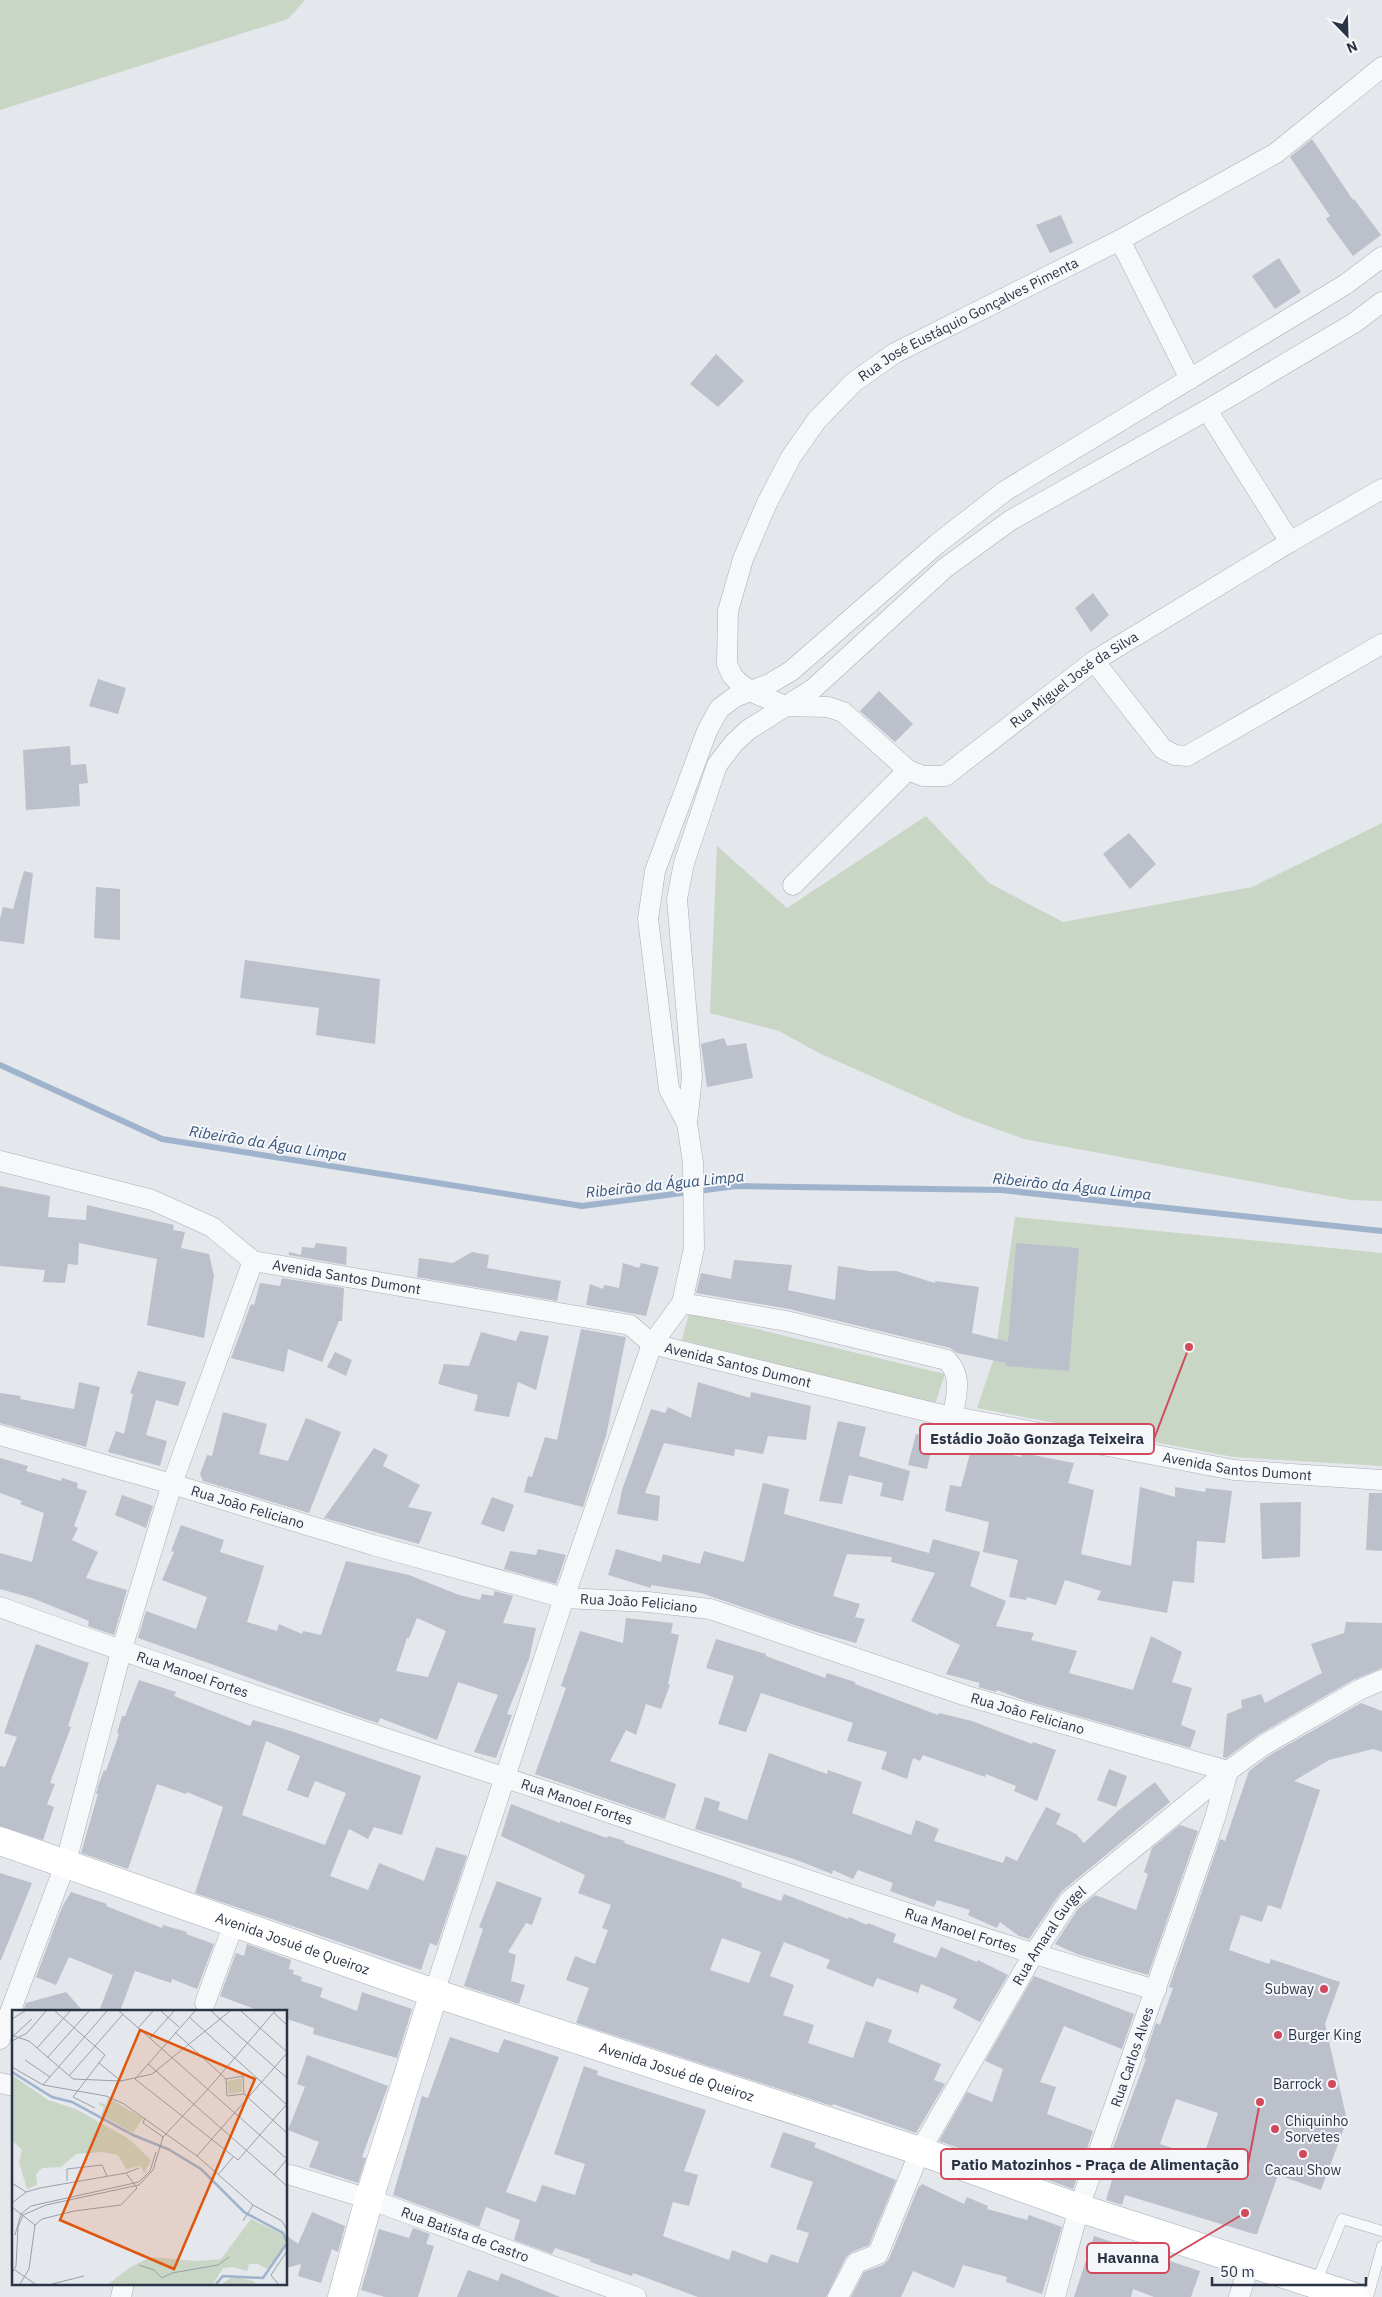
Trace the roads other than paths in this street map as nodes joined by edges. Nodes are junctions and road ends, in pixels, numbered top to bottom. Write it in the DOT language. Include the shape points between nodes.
graph roads {
  1 [pos="1382,67"];
  2 [pos="1120,240"];
  3 [pos="1382,257"];
  4 [pos="1382,302"];
  5 [pos="1190,379"];
  6 [pos="1207,410"];
  7 [pos="1382,489"];
  8 [pos="1290,542"];
  9 [pos="1382,644"];
  10 [pos="1094,661"];
  11 [pos="752,692"];
  12 [pos="784,706"];
  13 [pos="908,770"];
  14 [pos="793,885"];
  15 [pos="687,1123"];
  16 [pos="0,1162"];
  17 [pos="253,1261"];
  18 [pos="682,1303"];
  19 [pos="652,1344"];
  20 [pos="953,1416"];
  21 [pos="0,1435"];
  22 [pos="1382,1480"];
  23 [pos="172,1484"];
  24 [pos="564,1598"];
  25 [pos="0,1607"];
  26 [pos="121,1652"];
  27 [pos="1382,1680"];
  28 [pos="1359,1690"];
  29 [pos="1382,1698"];
  30 [pos="1228,1770"];
  31 [pos="504,1777"];
  32 [pos="0,1841"];
  33 [pos="66,1862"];
  34 [pos="234,1923"];
  35 [pos="1033,1955"];
  36 [pos="1156,1990"];
  37 [pos="434,1993"];
  38 [pos="202,2008"];
  39 [pos="0,2039"];
  40 [pos="920,2151"];
  41 [pos="288,2172"];
  42 [pos="369,2199"];
  43 [pos="1079,2208"];
  44 [pos="1382,2231"];
  45 [pos="1382,2246"];
  46 [pos="1250,2263"];
  47 [pos="124,2284"];
  48 [pos="1316,2284"];
  49 [pos="121,2297"];
  50 [pos="342,2297"];
  51 [pos="636,2297"];
  52 [pos="838,2297"];
  53 [pos="1055,2297"];
  54 [pos="1239,2297"];
  55 [pos="1355,2297"];
  56 [pos="1368,2297"];
  1 -- 2 [label="street, Rua José Eustáquio Gonçalves Pimenta" via="1276,153"];
  2 -- 5 [label="street"];
  2 -- 11 [label="street, Rua José Eustáquio Gonçalves Pimenta" via="895,353 854,382 817,420 791,457 767,503 743,559 728,611 727,664 739,683"];
  3 -- 5 [label="street" via="1346,284"];
  4 -- 6 [label="street" via="1354,323"];
  5 -- 11 [label="street" via="1005,491 938,544 791,671"];
  6 -- 8 [label="street"];
  6 -- 12 [label="street" via="1011,520 946,568 813,689"];
  7 -- 8 [label="street, Rua Miguel José da Silva"];
  8 -- 10 [label="street, Rua Miguel José da Silva"];
  9 -- 10 [label="street" via="1187,756 1163,749"];
  10 -- 13 [label="street, Rua Miguel José da Silva" via="945,776 928,777"];
  11 -- 12 [label="street, Rua José Eustáquio Gonçalves Pimenta"];
  11 -- 15 [label="street" via="735,697 719,709 706,732 655,871 648,919 669,1089"];
  12 -- 13 [label="street" via="828,707 843,712"];
  12 -- 15 [label="street" via="748,730 718,766 684,863 677,899 692,1077"];
  13 -- 14 [label="street"];
  15 -- 18 [label="street" via="693,1163 694,1248"];
  16 -- 17 [label="street, Avenida Santos Dumont" via="152,1200 212,1227"];
  17 -- 19 [label="street, Avenida Santos Dumont" via="630,1325"];
  17 -- 23 [label="street"];
  18 -- 19 [label="street"];
  18 -- 20 [label="street" via="786,1321 947,1360 955,1369 957,1383"];
  19 -- 20 [label="street, Avenida Santos Dumont"];
  19 -- 24 [label="street"];
  20 -- 22 [label="street, Avenida Santos Dumont" via="1234,1470"];
  21 -- 23 [label="street, Rua João Feliciano"];
  23 -- 24 [label="street, Rua João Feliciano"];
  23 -- 26 [label="street"];
  24 -- 30 [label="street, Rua João Feliciano" via="710,1609 967,1696"];
  24 -- 31 [label="street"];
  25 -- 26 [label="street, Rua Manoel Fortes"];
  26 -- 31 [label="street, Rua Manoel Fortes"];
  26 -- 33 [label="street"];
  27 -- 28 [label="street, Rua Amaral Gurgel"];
  28 -- 29 [label="street"];
  28 -- 30 [label="street, Rua Amaral Gurgel" via="1264,1745"];
  30 -- 35 [label="street, Rua Amaral Gurgel" via="1069,1901"];
  30 -- 36 [label="street, Rua Carlos Alves" via="1215,1818"];
  31 -- 35 [label="street, Rua Manoel Fortes"];
  31 -- 37 [label="street"];
  32 -- 33 [label="main road, Avenida Josué de Queiroz"];
  33 -- 34 [label="main road, Avenida Josué de Queiroz"];
  33 -- 39 [label="street"];
  34 -- 37 [label="main road, Avenida Josué de Queiroz"];
  34 -- 38 [label="street"];
  35 -- 36 [label="street, Rua Manoel Fortes"];
  35 -- 40 [label="street, Rua Amaral Gurgel"];
  36 -- 43 [label="street, Rua Carlos Alves"];
  37 -- 40 [label="main road, Avenida Josué de Queiroz"];
  37 -- 42 [label="main road"];
  40 -- 43 [label="main road, Avenida Josué de Queiroz"];
  40 -- 52 [label="street, Rua Amaral Gurgel" via="878,2254 856,2263"];
  41 -- 42 [label="street, Rua Batista de Castro"];
  42 -- 50 [label="main road"];
  42 -- 51 [label="street, Rua Batista de Castro"];
  43 -- 46 [label="main road, Avenida Josué de Queiroz"];
  43 -- 53 [label="street, Rua Carlos Alves"];
  44 -- 48 [label="lane" via="1342,2218"];
  45 -- 56 [label="lane"];
  46 -- 48 [label="main road, Avenida Josué de Queiroz"];
  46 -- 54 [label="street"];
  47 -- 49 [label="street"];
  48 -- 55 [label="main road, Avenida Josué de Queiroz"];
}
